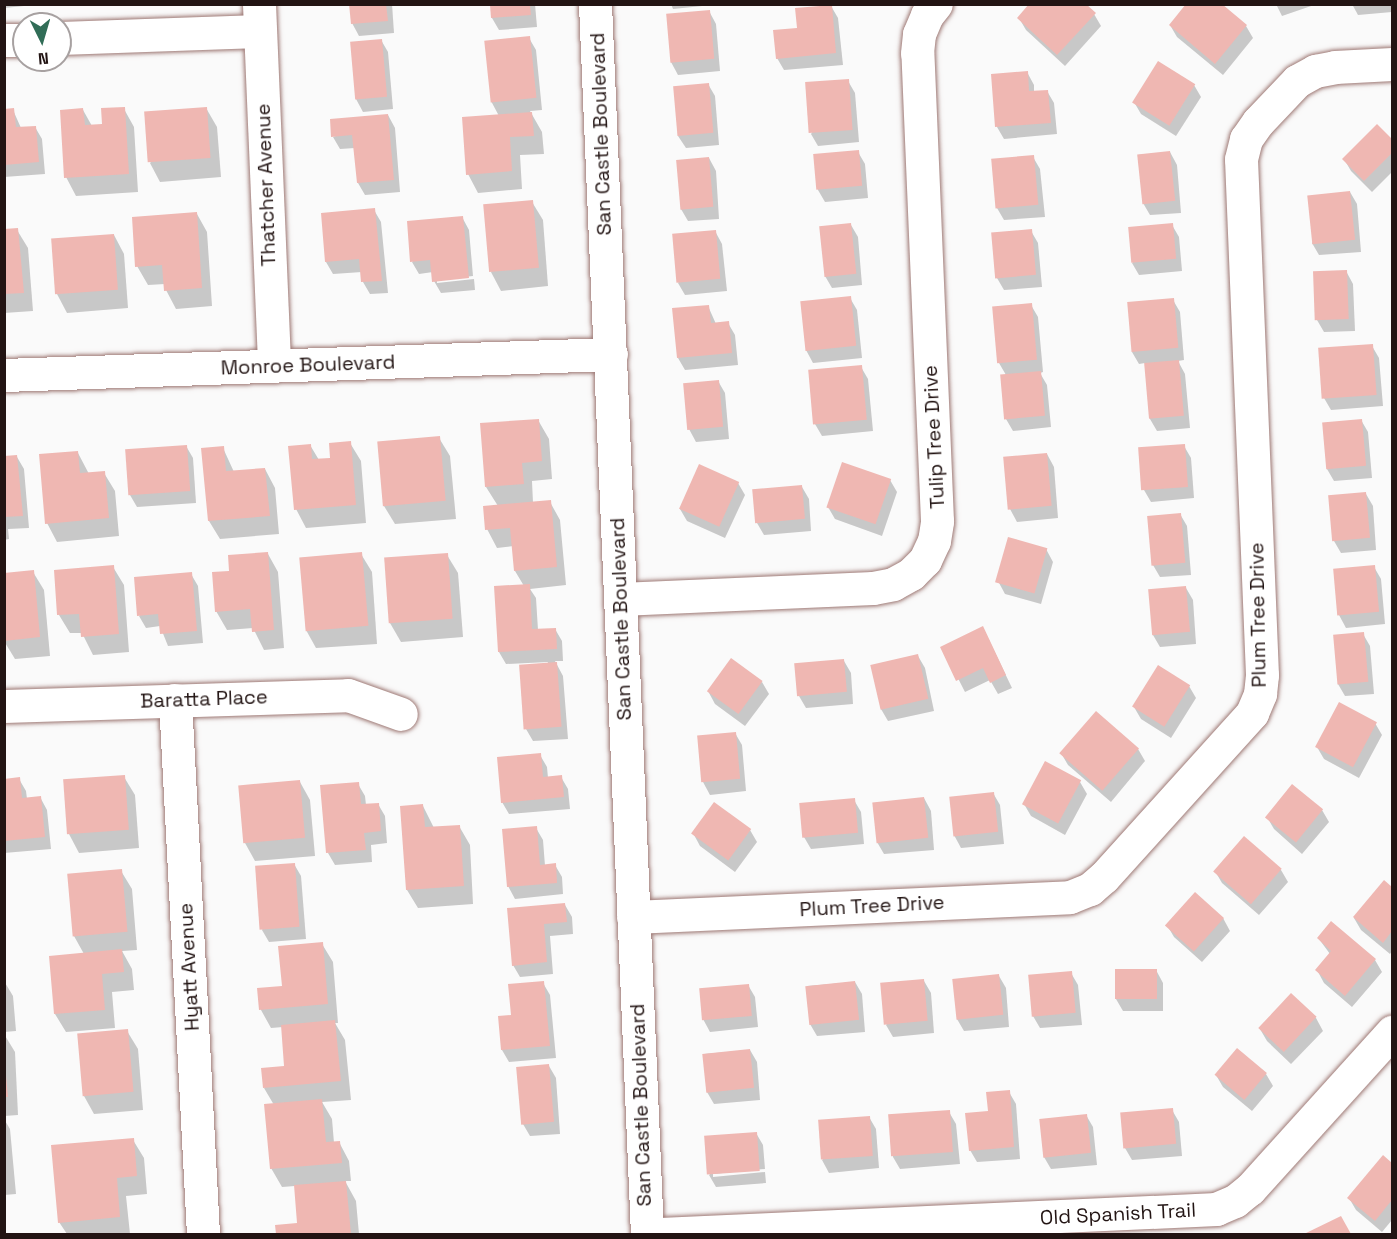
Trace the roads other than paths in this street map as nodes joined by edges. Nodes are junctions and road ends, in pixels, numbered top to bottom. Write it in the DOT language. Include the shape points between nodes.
graph roads {
  1 [pos="595,4"];
  2 [pos="936,4"];
  3 [pos="259,18"];
  4 [pos="72,37"];
  5 [pos="1392,64"];
  6 [pos="611,354"];
  7 [pos="274,366"];
  8 [pos="4,375"];
  9 [pos="620,599"];
  10 [pos="175,700"];
  11 [pos="4,706"];
  12 [pos="401,714"];
  13 [pos="633,917"];
  14 [pos="1392,1032"];
  15 [pos="203,1234"];
  16 [pos="647,1234"];
  17 [pos="660,1234"];
  1 -- 6 [label="street, San Castle Boulevard"];
  2 -- 9 [label="street, Tulip Tree Drive" via="919,34 917,53 937,521 934,541 925,560 902,579 873,588"];
  3 -- 4 [label="street"];
  3 -- 7 [label="street, Thatcher Avenue"];
  5 -- 13 [label="street, Plum Tree Drive" via="1335,67 1315,71 1297,81 1258,122 1246,139 1241,159 1262,675 1252,713 1104,877 1071,897"];
  6 -- 7 [label="street, Monroe Boulevard"];
  6 -- 9 [label="street, San Castle Boulevard"];
  7 -- 8 [label="street, Monroe Boulevard"];
  9 -- 13 [label="street, San Castle Boulevard"];
  10 -- 11 [label="street, Baratta Place"];
  10 -- 12 [label="street, Baratta Place" via="348,694"];
  10 -- 15 [label="street, Hyatt Avenue"];
  13 -- 16 [label="street, San Castle Boulevard"];
  14 -- 17 [label="street, Old Spanish Trail" via="1250,1189 1216,1209"];
}
